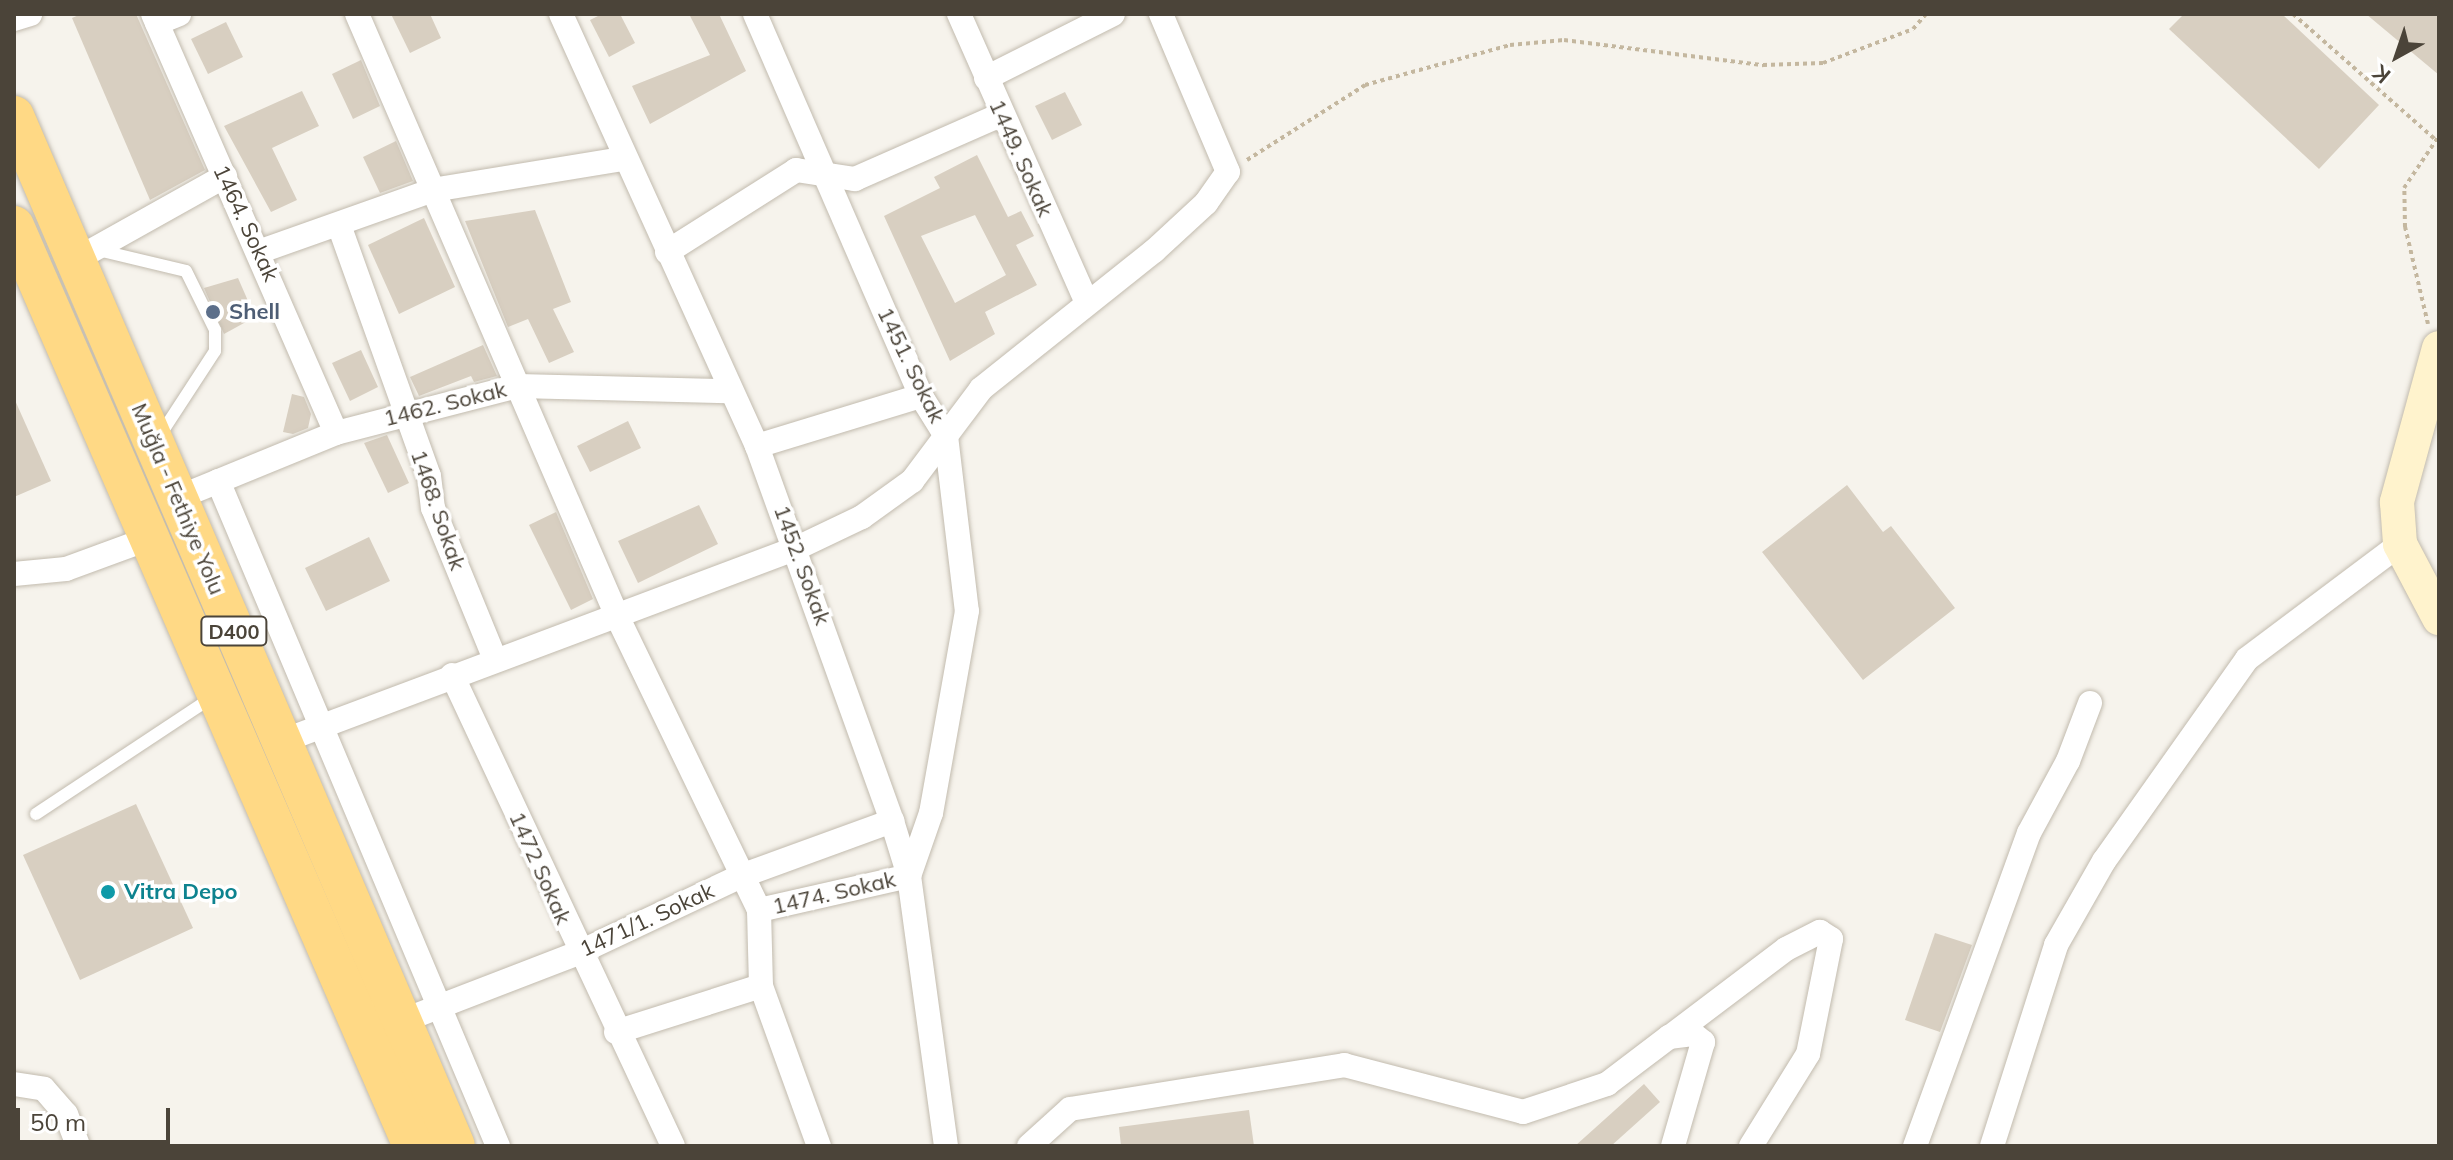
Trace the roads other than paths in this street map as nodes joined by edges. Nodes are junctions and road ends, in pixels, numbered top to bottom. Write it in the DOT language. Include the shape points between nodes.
graph roads {
  1 [pos="30,14"];
  2 [pos="357,14"];
  3 [pos="561,14"];
  4 [pos="755,14"];
  5 [pos="959,14"];
  6 [pos="1113,14"];
  7 [pos="1161,14"];
  8 [pos="163,17"];
  9 [pos="14,19"];
  10 [pos="986,78"];
  11 [pos="1000,115"];
  12 [pos="14,116"];
  13 [pos="623,159"];
  14 [pos="826,173"];
  15 [pos="225,176"];
  16 [pos="433,190"];
  17 [pos="339,225"];
  18 [pos="14,226"];
  19 [pos="261,251"];
  20 [pos="667,252"];
  21 [pos="85,255"];
  22 [pos="1086,300"];
  23 [pos="2439,348"];
  24 [pos="518,386"];
  25 [pos="728,391"];
  26 [pos="921,396"];
  27 [pos="401,413"];
  28 [pos="336,433"];
  29 [pos="946,436"];
  30 [pos="155,443"];
  31 [pos="757,446"];
  32 [pos="218,481"];
  33 [pos="177,498"];
  34 [pos="148,539"];
  35 [pos="2400,544"];
  36 [pos="797,548"];
  37 [pos="14,574"];
  38 [pos="617,616"];
  39 [pos="2439,618"];
  40 [pos="494,657"];
  41 [pos="452,675"];
  42 [pos="216,695"];
  43 [pos="2090,703"];
  44 [pos="325,724"];
  45 [pos="280,742"];
  46 [pos="36,814"];
  47 [pos="892,821"];
  48 [pos="741,876"];
  49 [pos="909,876"];
  50 [pos="759,910"];
  51 [pos="578,953"];
  52 [pos="761,986"];
  53 [pos="440,1007"];
  54 [pos="402,1021"];
  55 [pos="616,1032"];
  56 [pos="1669,1037"];
  57 [pos="14,1084"];
  58 [pos="78,1146"];
  59 [pos="413,1146"];
  60 [pos="455,1146"];
  61 [pos="498,1146"];
  62 [pos="673,1146"];
  63 [pos="819,1146"];
  64 [pos="946,1146"];
  65 [pos="1029,1146"];
  66 [pos="1673,1146"];
  67 [pos="1751,1146"];
  68 [pos="1915,1146"];
  69 [pos="1992,1146"];
  1 -- 9 [label="street"];
  2 -- 16 [label="street"];
  3 -- 13 [label="street, 1452. Sokak"];
  4 -- 14 [label="street, 1451. Sokak"];
  5 -- 10 [label="street, 1449. Sokak"];
  6 -- 10 [label="street"];
  7 -- 22 [label="street" via="1228,172 1206,203 1154,251"];
  8 -- 15 [label="street, 1464. Sokak"];
  10 -- 11 [label="street, 1449. Sokak"];
  11 -- 14 [label="street" via="855,179"];
  11 -- 22 [label="street, 1449. Sokak"];
  12 -- 21 [label="highway, Muğla - Fethiye Yolu / D400"];
  13 -- 16 [label="street"];
  13 -- 20 [label="street, 1452. Sokak"];
  14 -- 20 [label="street" via="796,170"];
  14 -- 26 [label="street, 1451. Sokak"];
  15 -- 19 [label="street, 1464. Sokak"];
  15 -- 21 [label="street"];
  16 -- 17 [label="street"];
  16 -- 24 [label="street"];
  17 -- 19 [label="street"];
  17 -- 27 [label="street, 1468. Sokak"];
  18 -- 34 [label="highway, Muğla - Fethiye Yolu / D400"];
  19 -- 28 [label="street, 1464. Sokak"];
  20 -- 25 [label="street, 1452. Sokak"];
  21 -- 30 [label="highway, Muğla - Fethiye Yolu / D400"];
  21 -- 30 [label="lane" via="186,271 215,330 215,351"];
  22 -- 29 [label="street" via="981,389"];
  23 -- 35 [label="main road" via="2397,502"];
  24 -- 25 [label="street, 1462. Sokak"];
  24 -- 27 [label="street, 1462. Sokak"];
  24 -- 38 [label="street"];
  25 -- 31 [label="street, 1452. Sokak"];
  26 -- 29 [label="street, 1451. Sokak"];
  26 -- 31 [label="street"];
  27 -- 28 [label="street, 1462. Sokak"];
  27 -- 40 [label="street, 1468. Sokak"];
  28 -- 32 [label="street, 1462. Sokak"];
  29 -- 36 [label="street" via="889,500"];
  29 -- 49 [label="street, 1451. Sokak" via="967,611 931,813"];
  30 -- 33 [label="highway, Muğla - Fethiye Yolu / D400"];
  31 -- 36 [label="street, 1452. Sokak"];
  32 -- 33 [label="street, 1462. Sokak"];
  32 -- 44 [label="street"];
  33 -- 45 [label="highway, Muğla - Fethiye Yolu / D400"];
  34 -- 37 [label="street" via="66,569"];
  34 -- 42 [label="highway, Muğla - Fethiye Yolu / D400"];
  35 -- 39 [label="main road"];
  35 -- 69 [label="street" via="2247,659 2104,861 2056,945"];
  36 -- 38 [label="street"];
  36 -- 47 [label="street, 1452. Sokak"];
  38 -- 40 [label="street"];
  38 -- 48 [label="street"];
  40 -- 41 [label="street"];
  41 -- 44 [label="street"];
  41 -- 51 [label="street, 1472 Sokak"];
  42 -- 46 [label="lane"];
  42 -- 59 [label="highway, Muğla - Fethiye Yolu / D400"];
  43 -- 68 [label="street" via="2068,761 2029,833"];
  44 -- 45 [label="street"];
  44 -- 53 [label="street"];
  45 -- 54 [label="highway, Muğla - Fethiye Yolu / D400"];
  47 -- 48 [label="street, 1471/1. Sokak"];
  47 -- 49 [label="street, 1452. Sokak"];
  48 -- 50 [label="street"];
  48 -- 51 [label="street, 1471/1. Sokak"];
  49 -- 50 [label="street, 1474. Sokak"];
  49 -- 64 [label="street, 1452. Sokak"];
  50 -- 52 [label="street"];
  51 -- 53 [label="street, 1471/1. Sokak"];
  51 -- 55 [label="street, 1472 Sokak"];
  52 -- 55 [label="street"];
  52 -- 63 [label="street"];
  53 -- 54 [label="street, 1471/1. Sokak"];
  53 -- 61 [label="street"];
  54 -- 60 [label="highway, Muğla - Fethiye Yolu / D400"];
  55 -- 62 [label="street, 1472 Sokak"];
  56 -- 65 [label="street" via="1607,1084 1523,1112 1344,1065 1070,1109"];
  56 -- 66 [label="street" via="1693,1034 1703,1042"];
  56 -- 67 [label="street" via="1786,949 1820,932 1831,939 1808,1054"];
  57 -- 58 [label="street" via="44,1089 66,1114"];
}
